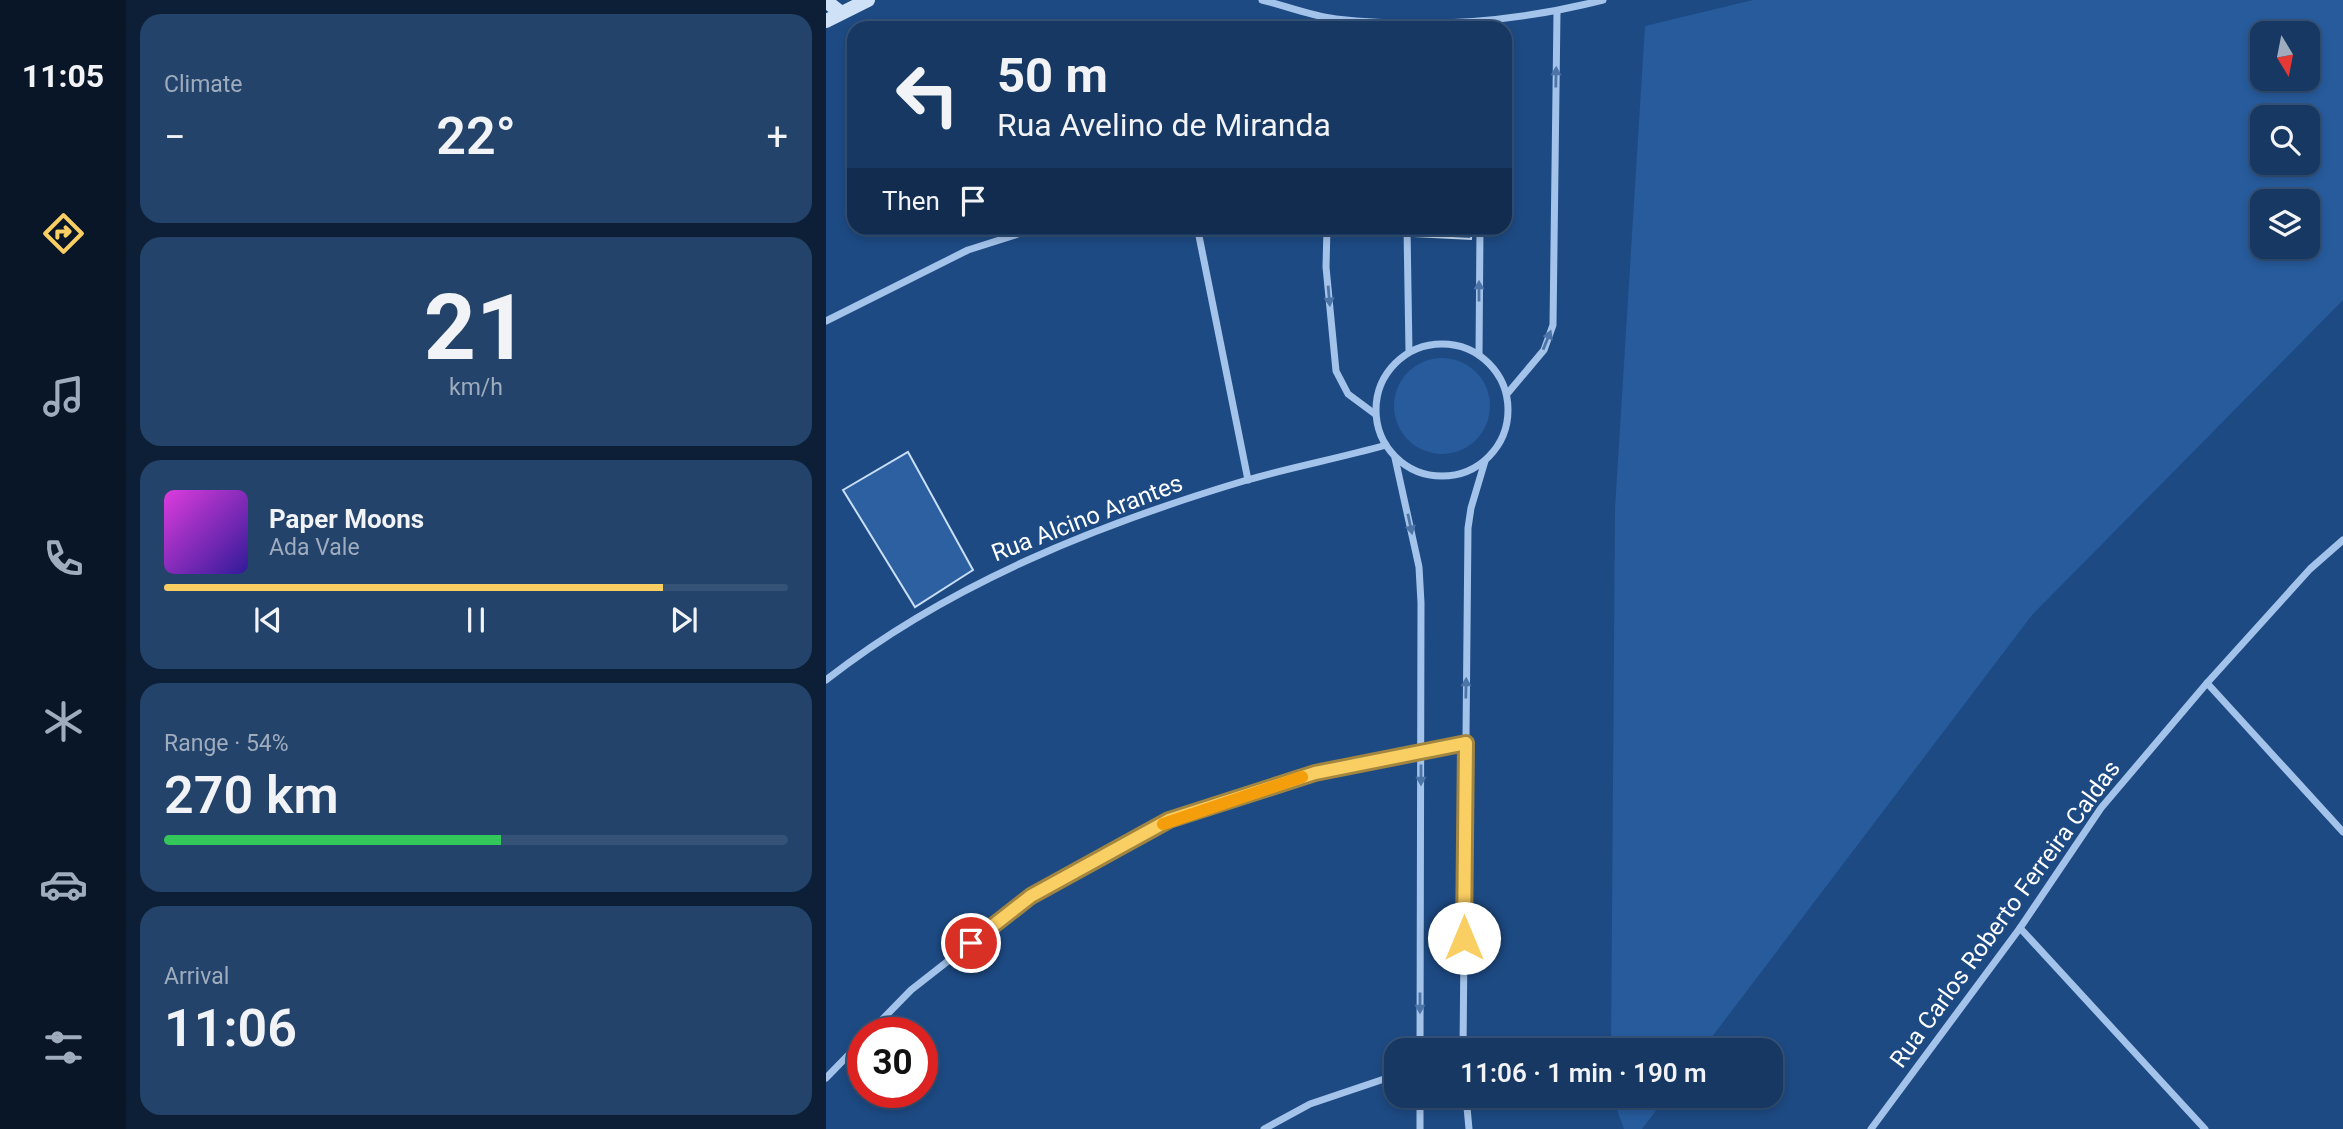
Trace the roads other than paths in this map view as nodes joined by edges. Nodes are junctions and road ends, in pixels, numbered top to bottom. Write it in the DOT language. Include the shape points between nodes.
graph roads {
  1 [pos="868,0"];
  2 [pos="1262,0"];
  3 [pos="1604,0"];
  4 [pos="826,1"];
  5 [pos="840,12"];
  6 [pos="1557,12"];
  7 [pos="1333,19"];
  8 [pos="826,21"];
  9 [pos="1357,21"];
  10 [pos="1506,21"];
  11 [pos="1015,235"];
  12 [pos="1199,235"];
  13 [pos="1327,235"];
  14 [pos="1407,235"];
  15 [pos="1480,235"];
  16 [pos="826,321"];
  17 [pos="1409,352"];
  18 [pos="1479,355"];
  19 [pos="1507,394"];
  20 [pos="1375,414"];
  21 [pos="1386,445"];
  22 [pos="1395,458"];
  23 [pos="1485,461"];
  24 [pos="1248,480"];
  25 [pos="2343,540"];
  26 [pos="826,680"];
  27 [pos="2207,683"];
  28 [pos="1466,743"];
  29 [pos="1421,751"];
  30 [pos="2343,832"];
  31 [pos="2020,928"];
  32 [pos="885,1017"];
  33 [pos="1420,1038"];
  34 [pos="1463,1038"];
  35 [pos="847,1056"];
  36 [pos="826,1078"];
  37 [pos="1384,1079"];
  38 [pos="1420,1108"];
  39 [pos="1467,1108"];
  40 [pos="1264,1129"];
  41 [pos="1420,1129"];
  42 [pos="1469,1129"];
  43 [pos="1871,1129"];
  44 [pos="2205,1129"];
  1 -- 5 [label="street"];
  2 -- 7 [label="street"];
  3 -- 6 [label="street"];
  4 -- 5 [label="street"];
  5 -- 8 [label="street"];
  6 -- 10 [label="street"];
  19 -- 6 [label="street, one-way" via="1544,350 1553,325"];
  7 -- 9 [label="street"];
  11 -- 16 [label="street" via="968,250"];
  12 -- 24 [label="street"];
  13 -- 20 [label="street, one-way" via="1336,370 1348,394"];
  14 -- 17 [label="street"];
  18 -- 15 [label="street, one-way"];
  17 -- 18 [label="street" via="1444,344"];
  17 -- 20 [label="street" via="1390,368 1378,390"];
  18 -- 19 [label="street" via="1497,372"];
  19 -- 23 [label="street" via="1508,419 1501,442"];
  20 -- 21 [label="street"];
  21 -- 22 [label="street"];
  21 -- 24 [label="street, Rua Alcino Arantes"];
  22 -- 23 [label="street" via="1415,471 1439,477 1464,473"];
  22 -- 29 [label="street, one-way" via="1419,567"];
  28 -- 23 [label="street, one-way" via="1468,528"];
  24 -- 26 [label="street, Rua Alcino Arantes" via="1124,519 987,578 858,655"];
  25 -- 27 [label="street, Rua Carlos Roberto Ferreira Caldas" via="2310,569"];
  27 -- 30 [label="street"];
  27 -- 31 [label="street, Rua Carlos Roberto Ferreira Caldas" via="2101,808"];
  28 -- 29 [label="street"];
  28 -- 34 [label="street"];
  29 -- 32 [label="street" via="1315,773 1169,820 1031,896 911,990"];
  29 -- 33 [label="street, one-way"];
  31 -- 43 [label="street, Rua Carlos Roberto Ferreira Caldas"];
  31 -- 44 [label="street"];
  35 -- 36 [label="street"];
  37 -- 40 [label="street" via="1310,1104"];
  38 -- 41 [label="street"];
  39 -- 42 [label="street"];
}
